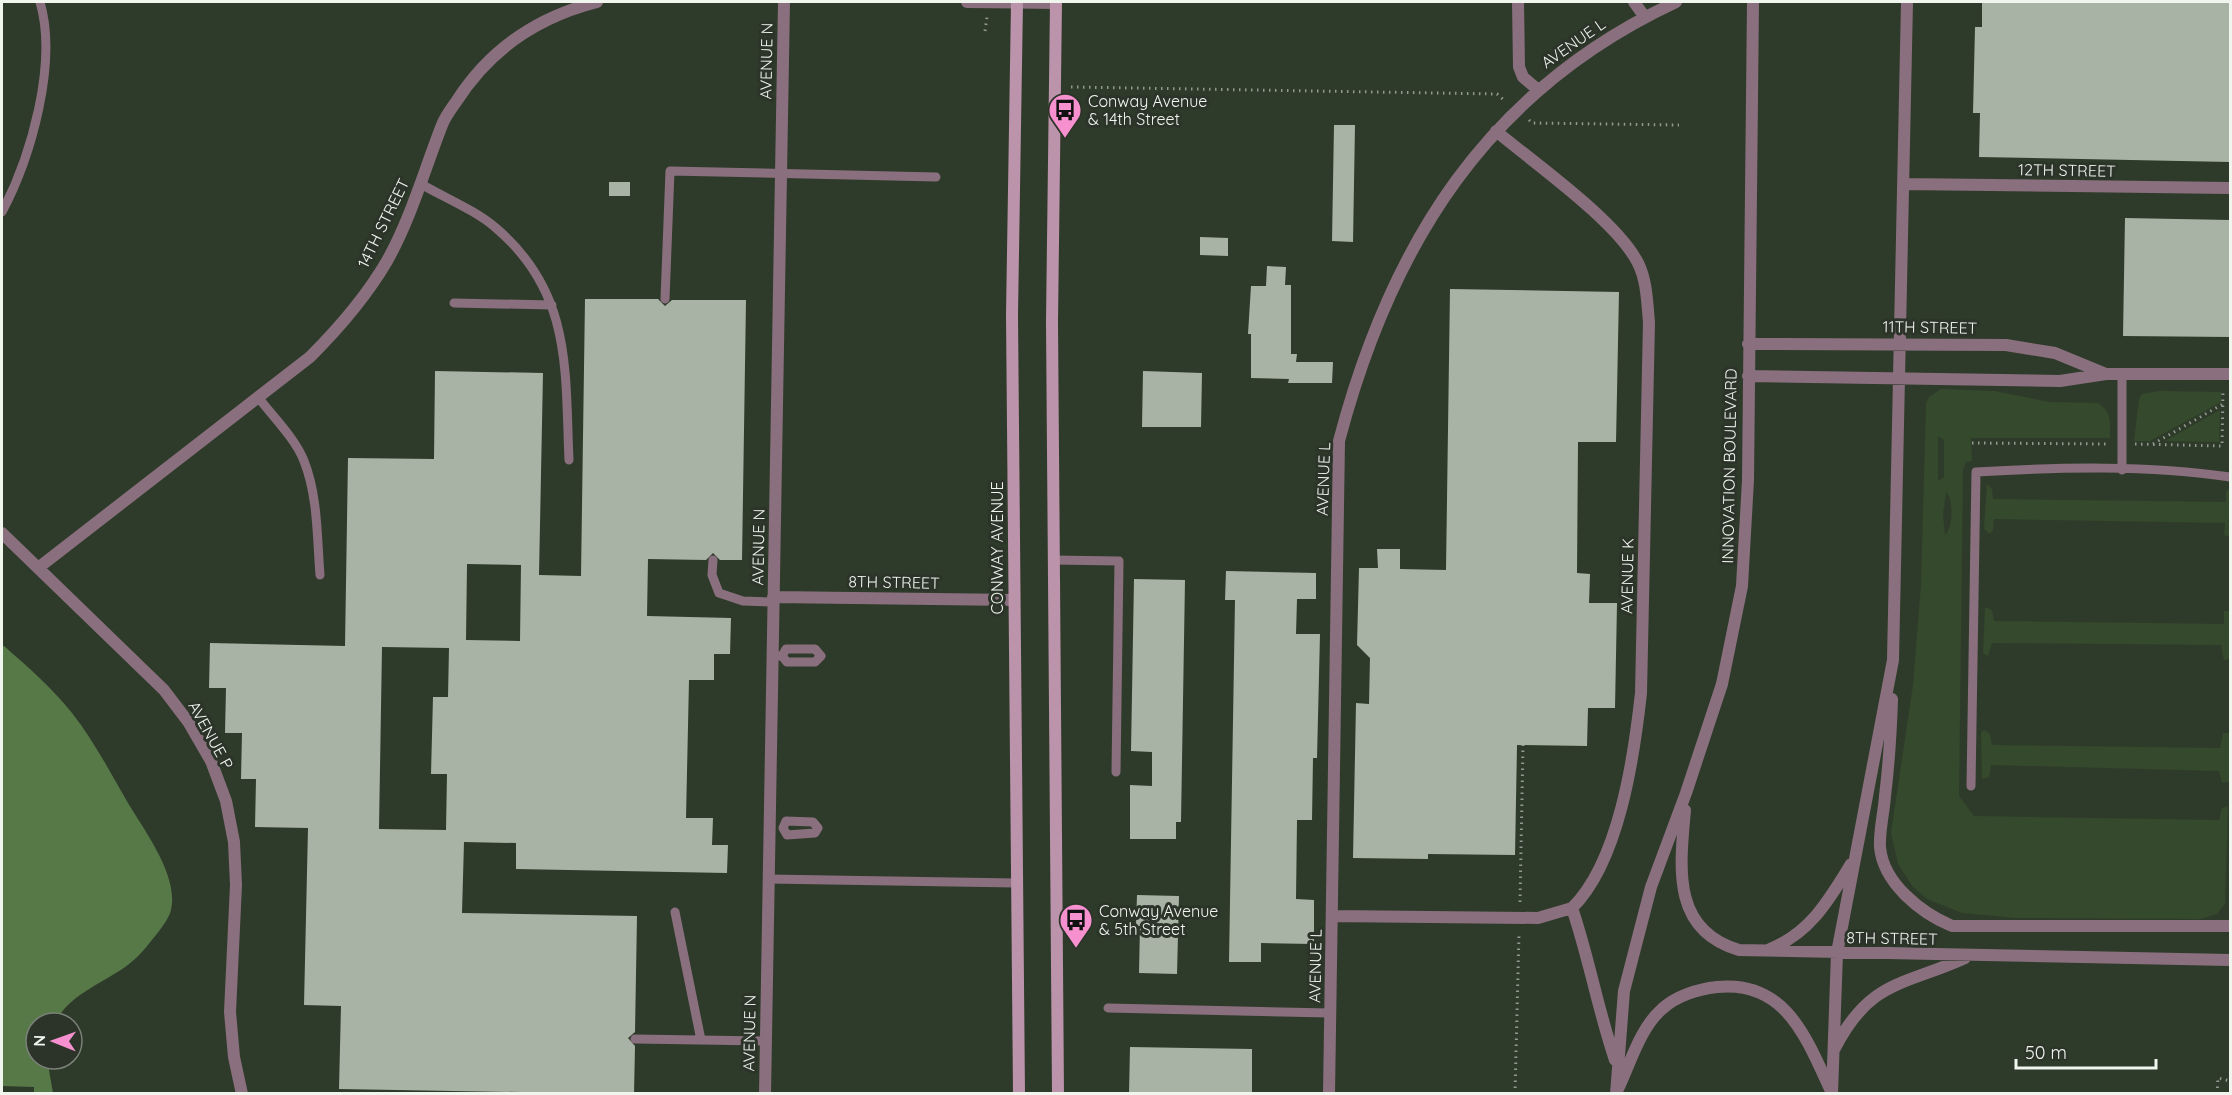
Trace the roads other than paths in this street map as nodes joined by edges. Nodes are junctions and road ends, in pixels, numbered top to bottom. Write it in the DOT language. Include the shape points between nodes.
graph roads {
  1 [pos="40,2"];
  2 [pos="592,2"];
  3 [pos="784,2"];
  4 [pos="967,2"];
  5 [pos="1017,2"];
  6 [pos="1056,2"];
  7 [pos="1518,2"];
  8 [pos="1635,2"];
  9 [pos="1676,2"];
  10 [pos="1753,2"];
  11 [pos="1907,2"];
  12 [pos="1644,16"];
  13 [pos="1537,89"];
  14 [pos="1496,131"];
  15 [pos="780,173"];
  16 [pos="936,177"];
  17 [pos="421,184"];
  18 [pos="1903,184"];
  19 [pos="2230,188"];
  20 [pos="2,212"];
  21 [pos="665,300"];
  22 [pos="454,303"];
  23 [pos="552,305"];
  24 [pos="1748,344"];
  25 [pos="1899,344"];
  26 [pos="2106,374"];
  27 [pos="2122,374"];
  28 [pos="2227,374"];
  29 [pos="1748,376"];
  30 [pos="1899,379"];
  31 [pos="258,398"];
  32 [pos="568,459"];
  33 [pos="2122,470"];
  34 [pos="2230,477"];
  35 [pos="2,533"];
  36 [pos="713,560"];
  37 [pos="1053,560"];
  38 [pos="38,568"];
  39 [pos="320,575"];
  40 [pos="773,599"];
  41 [pos="1014,600"];
  42 [pos="1893,660"];
  43 [pos="1116,771"];
  44 [pos="1971,786"];
  45 [pos="1686,793"];
  46 [pos="769,828"];
  47 [pos="783,828"];
  48 [pos="1855,858"];
  49 [pos="768,879"];
  50 [pos="1016,883"];
  51 [pos="1572,908"];
  52 [pos="675,912"];
  53 [pos="1332,916"];
  54 [pos="2230,926"];
  55 [pos="1760,953"];
  56 [pos="1837,953"];
  57 [pos="1970,956"];
  58 [pos="2230,960"];
  59 [pos="1108,1008"];
  60 [pos="1330,1013"];
  61 [pos="635,1039"];
  62 [pos="701,1040"];
  63 [pos="766,1041"];
  64 [pos="1833,1052"];
  65 [pos="1617,1064"];
  66 [pos="1616,1093"];
  67 [pos="1832,1093"];
  68 [pos="242,1094"];
  69 [pos="765,1094"];
  70 [pos="1018,1094"];
  71 [pos="1058,1094"];
  72 [pos="1329,1094"];
  1 -- 20 [label="lane" via="45,48 42,97 26,157"];
  2 -- 17 [label="street, 14TH STREET" via="533,26 499,50 467,84 443,123"];
  3 -- 15 [label="street, AVENUE N"];
  4 -- 5 [label="street"];
  5 -- 6 [label="street"];
  5 -- 41 [label="street, CONWAY AVENUE" via="1012,315"];
  6 -- 37 [label="street"];
  7 -- 13 [label="street" via="1519,67 1523,77"];
  8 -- 12 [label="street"];
  9 -- 12 [label="street, AVENUE L"];
  10 -- 24 [label="street, INNOVATION BOULEVARD"];
  11 -- 18 [label="street"];
  12 -- 13 [label="street, AVENUE L" via="1574,60"];
  13 -- 14 [label="street, AVENUE L"];
  14 -- 51 [label="street, AVENUE K" via="1622,238 1638,264 1649,322 1641,693 1636,736 1621,803 1596,879"];
  14 -- 53 [label="street, AVENUE L" via="1444,194 1409,252 1353,390 1339,441"];
  15 -- 16 [label="lane"];
  15 -- 21 [label="lane" via="670,171"];
  15 -- 40 [label="street, AVENUE N"];
  17 -- 23 [label="lane" via="494,227 525,256"];
  17 -- 31 [label="street, 14TH STREET" via="387,260 361,299 310,357"];
  18 -- 19 [label="street, 12TH STREET"];
  18 -- 25 [label="street"];
  22 -- 23 [label="lane"];
  23 -- 32 [label="lane" via="565,350"];
  24 -- 25 [label="street, 11TH STREET"];
  24 -- 29 [label="street, INNOVATION BOULEVARD"];
  25 -- 26 [label="street, 11TH STREET" via="2006,345 2055,353"];
  25 -- 30 [label="street"];
  26 -- 27 [label="street, 11TH STREET"];
  26 -- 30 [label="street, 11TH STREET" via="2060,381"];
  27 -- 28 [label="street, 11TH STREET"];
  27 -- 33 [label="lane"];
  29 -- 30 [label="street, 11TH STREET"];
  29 -- 45 [label="street, INNOVATION BOULEVARD" via="1749,480 1742,586 1722,684"];
  30 -- 42 [label="street"];
  31 -- 38 [label="street, 14TH STREET"];
  31 -- 39 [label="lane" via="303,459 315,511"];
  33 -- 34 [label="lane"];
  33 -- 44 [label="lane" via="1976,472"];
  35 -- 38 [label="street, AVENUE P"];
  36 -- 40 [label="lane" via="712,575 719,593 743,601"];
  37 -- 43 [label="lane" via="1119,561"];
  37 -- 71 [label="street"];
  38 -- 68 [label="street, AVENUE P" via="164,690 211,761 226,801 234,842 236,885 230,1012"];
  40 -- 41 [label="street, 8TH STREET"];
  40 -- 46 [label="street, AVENUE N" via="777,656"];
  41 -- 50 [label="street, CONWAY AVENUE"];
  42 -- 48 [label="street"];
  42 -- 54 [label="street, 8TH STREET" via="1890,751 1880,847 1892,878 1924,911 1952,926"];
  45 -- 55 [label="street, 8TH STREET" via="1680,864 1688,908 1701,930 1720,945"];
  45 -- 65 [label="street, INNOVATION BOULEVARD" via="1651,887 1624,991"];
  46 -- 47 [label="lane"];
  46 -- 49 [label="street, AVENUE N"];
  48 -- 55 [label="street" via="1813,921 1787,942"];
  48 -- 56 [label="street"];
  49 -- 50 [label="lane"];
  49 -- 63 [label="street, AVENUE N"];
  50 -- 70 [label="street, CONWAY AVENUE"];
  51 -- 53 [label="street" via="1538,918"];
  51 -- 65 [label="street"];
  52 -- 62 [label="lane"];
  53 -- 60 [label="street, AVENUE L"];
  55 -- 56 [label="street, 8TH STREET"];
  56 -- 57 [label="street, 8TH STREET"];
  56 -- 64 [label="street"];
  57 -- 58 [label="street, 8TH STREET"];
  57 -- 64 [label="street" via="1898,982 1874,997 1849,1021"];
  59 -- 60 [label="lane"];
  60 -- 72 [label="street, AVENUE L"];
  61 -- 62 [label="lane"];
  62 -- 63 [label="lane"];
  63 -- 69 [label="street, AVENUE N"];
  64 -- 67 [label="street"];
  65 -- 66 [label="street, INNOVATION BOULEVARD"];
  66 -- 67 [label="street" via="1647,1026 1662,1008 1702,989 1728,986 1756,989 1776,1002 1809,1044"];
}
